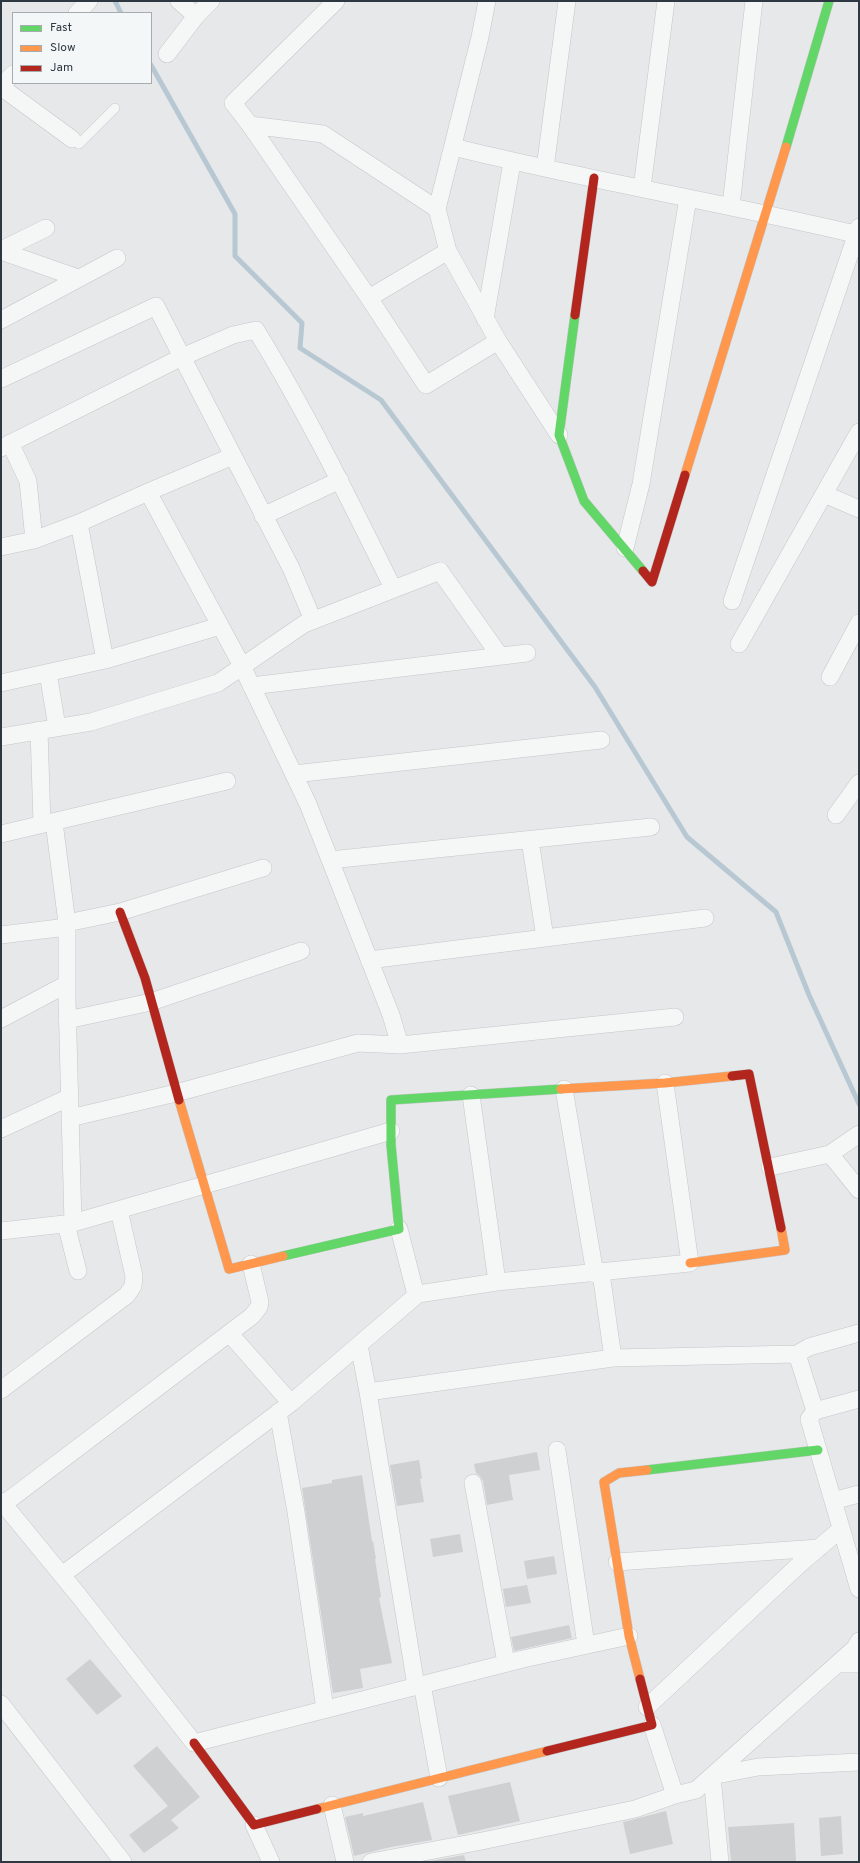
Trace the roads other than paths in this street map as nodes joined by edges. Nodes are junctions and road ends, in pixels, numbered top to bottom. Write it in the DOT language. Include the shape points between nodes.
graph roads {
  1 [pos="89,1"];
  2 [pos="178,1"];
  3 [pos="211,1"];
  4 [pos="336,1"];
  5 [pos="487,1"];
  6 [pos="567,1"];
  7 [pos="666,1"];
  8 [pos="754,1"];
  9 [pos="829,1"];
  10 [pos="78,12"];
  11 [pos="196,16"];
  12 [pos="167,54"];
  13 [pos="12,75"];
  14 [pos="1,87"];
  15 [pos="115,108"];
  16 [pos="250,125"];
  17 [pos="72,139"];
  18 [pos="453,148"];
  19 [pos="512,162"];
  20 [pos="545,168"];
  21 [pos="594,178"];
  22 [pos="642,188"];
  23 [pos="688,198"];
  24 [pos="731,206"];
  25 [pos="437,209"];
  26 [pos="766,214"];
  27 [pos="46,228"];
  28 [pos="858,232"];
  29 [pos="1,250"];
  30 [pos="448,251"];
  31 [pos="117,258"];
  32 [pos="78,278"];
  33 [pos="369,298"];
  34 [pos="485,318"];
  35 [pos="1,320"];
  36 [pos="498,341"];
  37 [pos="182,357"];
  38 [pos="5,373"];
  39 [pos="859,432"];
  40 [pos="559,435"];
  41 [pos="6,445"];
  42 [pos="233,456"];
  43 [pos="340,480"];
  44 [pos="148,492"];
  45 [pos="824,494"];
  46 [pos="859,509"];
  47 [pos="263,516"];
  48 [pos="79,523"];
  49 [pos="34,540"];
  50 [pos="1,547"];
  51 [pos="626,548"];
  52 [pos="393,588"];
  53 [pos="732,601"];
  54 [pos="313,620"];
  55 [pos="859,623"];
  56 [pos="220,626"];
  57 [pos="739,644"];
  58 [pos="527,653"];
  59 [pos="500,656"];
  60 [pos="105,660"];
  61 [pos="242,666"];
  62 [pos="48,673"];
  63 [pos="830,677"];
  64 [pos="1,683"];
  65 [pos="252,686"];
  66 [pos="57,727"];
  67 [pos="39,730"];
  68 [pos="1,737"];
  69 [pos="601,740"];
  70 [pos="294,774"];
  71 [pos="227,781"];
  72 [pos="859,783"];
  73 [pos="836,815"];
  74 [pos="48,823"];
  75 [pos="651,827"];
  76 [pos="1,834"];
  77 [pos="530,840"];
  78 [pos="330,860"];
  79 [pos="263,868"];
  80 [pos="120,912"];
  81 [pos="705,918"];
  82 [pos="67,925"];
  83 [pos="1,935"];
  84 [pos="545,938"];
  85 [pos="301,951"];
  86 [pos="369,960"];
  87 [pos="67,984"];
  88 [pos="151,1002"];
  89 [pos="676,1017"];
  90 [pos="1,1019"];
  91 [pos="67,1020"];
  92 [pos="400,1045"];
  93 [pos="665,1082"];
  94 [pos="564,1089"];
  95 [pos="176,1093"];
  96 [pos="471,1095"];
  97 [pos="70,1097"];
  98 [pos="70,1118"];
  99 [pos="1,1129"];
  100 [pos="391,1131"];
  101 [pos="859,1134"];
  102 [pos="830,1154"];
  103 [pos="770,1167"];
  104 [pos="203,1186"];
  105 [pos="859,1190"];
  106 [pos="119,1210"];
  107 [pos="70,1224"];
  108 [pos="399,1229"];
  109 [pos="1,1231"];
  110 [pos="690,1263"];
  111 [pos="251,1264"];
  112 [pos="78,1270"];
  113 [pos="598,1273"];
  114 [pos="497,1282"];
  115 [pos="416,1295"];
  116 [pos="229,1333"];
  117 [pos="859,1333"];
  118 [pos="359,1345"];
  119 [pos="797,1354"];
  120 [pos="613,1358"];
  121 [pos="1,1390"];
  122 [pos="368,1392"];
  123 [pos="859,1400"];
  124 [pos="285,1407"];
  125 [pos="815,1411"];
  126 [pos="557,1450"];
  127 [pos="818,1450"];
  128 [pos="473,1483"];
  129 [pos="859,1494"];
  130 [pos="833,1501"];
  131 [pos="2,1504"];
  132 [pos="842,1529"];
  133 [pos="819,1548"];
  134 [pos="617,1562"];
  135 [pos="62,1575"];
  136 [pos="859,1588"];
  137 [pos="629,1636"];
  138 [pos="859,1641"];
  139 [pos="586,1645"];
  140 [pos="506,1663"];
  141 [pos="838,1664"];
  142 [pos="859,1664"];
  143 [pos="419,1685"];
  144 [pos="1,1704"];
  145 [pos="647,1707"];
  146 [pos="325,1709"];
  147 [pos="652,1725"];
  148 [pos="194,1743"];
  149 [pos="859,1762"];
  150 [pos="712,1776"];
  151 [pos="439,1778"];
  152 [pos="675,1794"];
  153 [pos="332,1805"];
  154 [pos="254,1825"];
  155 [pos="123,1862"];
  156 [pos="271,1862"];
  157 [pos="345,1862"];
  158 [pos="371,1862"];
  159 [pos="720,1862"];
  1 -- 10 [label="street"];
  2 -- 11 [label="street"];
  3 -- 11 [label="street"];
  4 -- 16 [label="street" via="232,103"];
  5 -- 18 [label="street"];
  6 -- 20 [label="street"];
  7 -- 22 [label="street"];
  8 -- 24 [label="street"];
  9 -- 26 [label="street"];
  11 -- 12 [label="street"];
  13 -- 14 [label="street"];
  14 -- 17 [label="street"];
  15 -- 17 [label="lane" via="78,144"];
  16 -- 25 [label="street" via="323,134"];
  16 -- 33 [label="street"];
  18 -- 19 [label="street"];
  18 -- 25 [label="street"];
  19 -- 20 [label="street"];
  19 -- 34 [label="street"];
  20 -- 21 [label="street"];
  21 -- 22 [label="street"];
  21 -- 40 [label="street"];
  22 -- 23 [label="street"];
  23 -- 24 [label="street"];
  23 -- 51 [label="street" via="641,484"];
  24 -- 26 [label="street"];
  25 -- 30 [label="street"];
  26 -- 28 [label="street"];
  26 -- 51 [label="street" via="652,582"];
  27 -- 29 [label="street"];
  28 -- 53 [label="street"];
  29 -- 32 [label="street"];
  30 -- 33 [label="street"];
  30 -- 34 [label="street"];
  31 -- 32 [label="street"];
  32 -- 35 [label="street"];
  33 -- 36 [label="street" via="426,384"];
  34 -- 36 [label="street"];
  36 -- 40 [label="street"];
  37 -- 38 [label="street" via="156,306"];
  37 -- 41 [label="street"];
  37 -- 42 [label="street"];
  37 -- 43 [label="street" via="233,336 256,330"];
  39 -- 45 [label="street"];
  40 -- 51 [label="street" via="584,501"];
  41 -- 49 [label="street" via="28,481"];
  42 -- 44 [label="street"];
  42 -- 47 [label="street"];
  43 -- 47 [label="street"];
  43 -- 52 [label="street"];
  44 -- 48 [label="street"];
  44 -- 56 [label="street"];
  45 -- 46 [label="street"];
  45 -- 57 [label="street"];
  47 -- 54 [label="street"];
  48 -- 49 [label="street"];
  48 -- 60 [label="street"];
  49 -- 50 [label="street"];
  52 -- 54 [label="street"];
  52 -- 59 [label="street" via="440,571"];
  54 -- 61 [label="street"];
  55 -- 63 [label="street"];
  56 -- 60 [label="street"];
  56 -- 61 [label="street"];
  58 -- 59 [label="street"];
  59 -- 65 [label="street"];
  60 -- 62 [label="street"];
  61 -- 65 [label="street"];
  61 -- 66 [label="street" via="218,683 91,722"];
  62 -- 64 [label="street"];
  62 -- 66 [label="street"];
  65 -- 70 [label="street"];
  66 -- 67 [label="street"];
  67 -- 68 [label="street"];
  67 -- 74 [label="street"];
  69 -- 70 [label="street"];
  70 -- 78 [label="street"];
  71 -- 74 [label="street"];
  72 -- 73 [label="street"];
  74 -- 76 [label="street"];
  74 -- 82 [label="street"];
  75 -- 77 [label="street"];
  77 -- 78 [label="street"];
  77 -- 84 [label="street"];
  78 -- 86 [label="street"];
  79 -- 80 [label="street"];
  80 -- 82 [label="street"];
  80 -- 88 [label="street" via="145,978"];
  81 -- 84 [label="street"];
  82 -- 83 [label="street"];
  82 -- 87 [label="street"];
  84 -- 86 [label="street"];
  85 -- 88 [label="street"];
  86 -- 92 [label="street"];
  87 -- 90 [label="street"];
  87 -- 91 [label="street"];
  88 -- 91 [label="street"];
  88 -- 95 [label="street"];
  89 -- 92 [label="street"];
  91 -- 97 [label="street"];
  92 -- 95 [label="street" via="358,1043"];
  93 -- 94 [label="street"];
  93 -- 103 [label="street" via="749,1074"];
  93 -- 110 [label="street"];
  94 -- 96 [label="street"];
  94 -- 113 [label="street"];
  95 -- 98 [label="street"];
  95 -- 104 [label="street"];
  96 -- 100 [label="street" via="391,1100"];
  96 -- 114 [label="street"];
  97 -- 98 [label="street"];
  97 -- 99 [label="street"];
  98 -- 107 [label="street"];
  100 -- 104 [label="street"];
  100 -- 108 [label="street"];
  101 -- 102 [label="street"];
  102 -- 103 [label="street"];
  102 -- 105 [label="street"];
  103 -- 110 [label="street" via="786,1250"];
  104 -- 106 [label="street"];
  104 -- 111 [label="street" via="229,1270"];
  106 -- 107 [label="street"];
  106 -- 121 [label="street" via="134,1276 127,1295"];
  107 -- 109 [label="street"];
  107 -- 112 [label="street"];
  108 -- 111 [label="street"];
  108 -- 115 [label="street"];
  110 -- 113 [label="street"];
  111 -- 116 [label="street" via="259,1307 252,1316"];
  113 -- 114 [label="street"];
  113 -- 120 [label="street"];
  114 -- 115 [label="street"];
  115 -- 118 [label="street"];
  116 -- 124 [label="street"];
  116 -- 131 [label="street"];
  117 -- 119 [label="street" via="809,1347"];
  118 -- 122 [label="street"];
  118 -- 124 [label="street"];
  119 -- 120 [label="street"];
  119 -- 125 [label="street"];
  120 -- 122 [label="street"];
  122 -- 143 [label="street"];
  123 -- 125 [label="street"];
  124 -- 135 [label="street"];
  124 -- 146 [label="street" via="296,1512"];
  125 -- 127 [label="street" via="809,1419"];
  126 -- 139 [label="street"];
  127 -- 130 [label="street"];
  127 -- 134 [label="street" via="619,1473 604,1482"];
  128 -- 140 [label="street"];
  129 -- 130 [label="street"];
  130 -- 132 [label="street"];
  131 -- 135 [label="street"];
  132 -- 133 [label="street"];
  132 -- 136 [label="street"];
  133 -- 134 [label="street"];
  133 -- 145 [label="street"];
  134 -- 137 [label="street"];
  135 -- 148 [label="street"];
  137 -- 139 [label="street"];
  137 -- 145 [label="street"];
  138 -- 141 [label="street"];
  139 -- 140 [label="street"];
  140 -- 143 [label="street"];
  141 -- 142 [label="street"];
  141 -- 150 [label="street"];
  143 -- 146 [label="street"];
  143 -- 151 [label="street"];
  144 -- 155 [label="street"];
  145 -- 147 [label="street"];
  146 -- 148 [label="street"];
  147 -- 151 [label="street"];
  147 -- 152 [label="street"];
  148 -- 154 [label="street"];
  149 -- 150 [label="street" via="758,1767"];
  150 -- 152 [label="street" via="696,1790"];
  150 -- 159 [label="street"];
  151 -- 153 [label="street"];
  152 -- 158 [label="street" via="635,1809"];
  153 -- 154 [label="street"];
  153 -- 157 [label="street"];
  154 -- 156 [label="street"];
}
